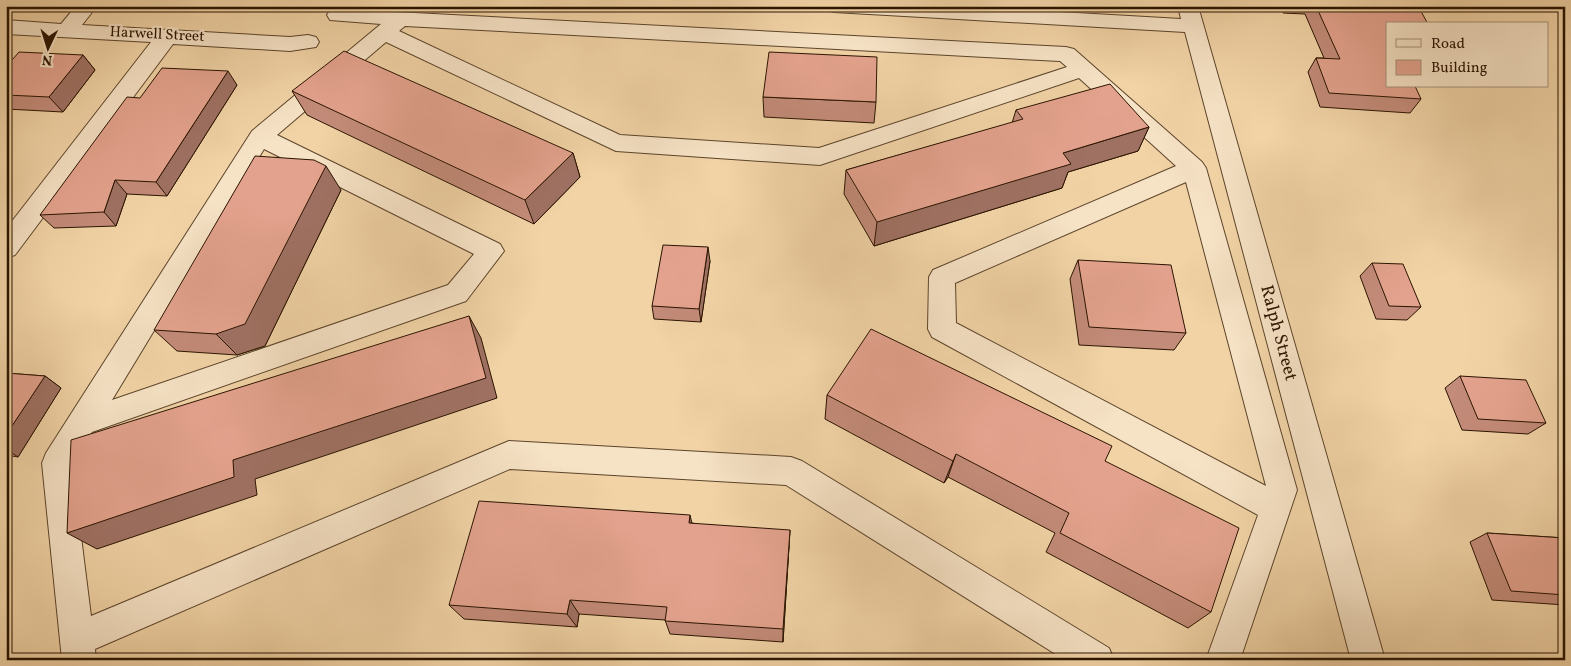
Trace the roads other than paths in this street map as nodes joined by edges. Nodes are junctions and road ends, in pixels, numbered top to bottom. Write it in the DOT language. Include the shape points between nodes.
graph roads {
  1 [pos="87,6"];
  2 [pos="834,6"];
  3 [pos="340,10"];
  4 [pos="1191,16"];
  5 [pos="6,26"];
  6 [pos="392,26"];
  7 [pos="67,30"];
  8 [pos="168,35"];
  9 [pos="308,42"];
  10 [pos="1083,69"];
  11 [pos="334,73"];
  12 [pos="260,137"];
  13 [pos="1194,168"];
  14 [pos="1202,200"];
  15 [pos="1242,200"];
  16 [pos="6,248"];
  17 [pos="82,423"];
  18 [pos="1322,495"];
  19 [pos="1279,499"];
  20 [pos="78,649"];
  21 [pos="1097,660"];
  22 [pos="1223,660"];
  23 [pos="1368,660"];
  1 -- 7 [label="street"];
  2 -- 4 [label="street"];
  3 -- 6 [label="street"];
  3 -- 9 [label="street" via="322,33"];
  4 -- 15 [label="street, Ralph Street"];
  5 -- 7 [label="street, Harwell Street"];
  6 -- 10 [label="street" via="1066,54"];
  6 -- 10 [label="street" via="616,143 820,157"];
  6 -- 11 [label="street"];
  7 -- 8 [label="street, Harwell Street"];
  8 -- 9 [label="street, Harwell Street" via="290,44"];
  8 -- 16 [label="street"];
  9 -- 11 [label="street"];
  10 -- 13 [label="street"];
  11 -- 12 [label="street"];
  12 -- 17 [label="street"];
  12 -- 17 [label="street" via="491,251 457,293"];
  13 -- 14 [label="street"];
  13 -- 19 [label="street" via="942,277 942,329"];
  14 -- 15 [label="street"];
  14 -- 19 [label="street"];
  15 -- 18 [label="street, Ralph Street"];
  17 -- 20 [label="street" via="57,463"];
  18 -- 19 [label="street"];
  18 -- 23 [label="street, Ralph Street"];
  19 -- 22 [label="street"];
  20 -- 21 [label="street" via="509,455 791,471"];
}
